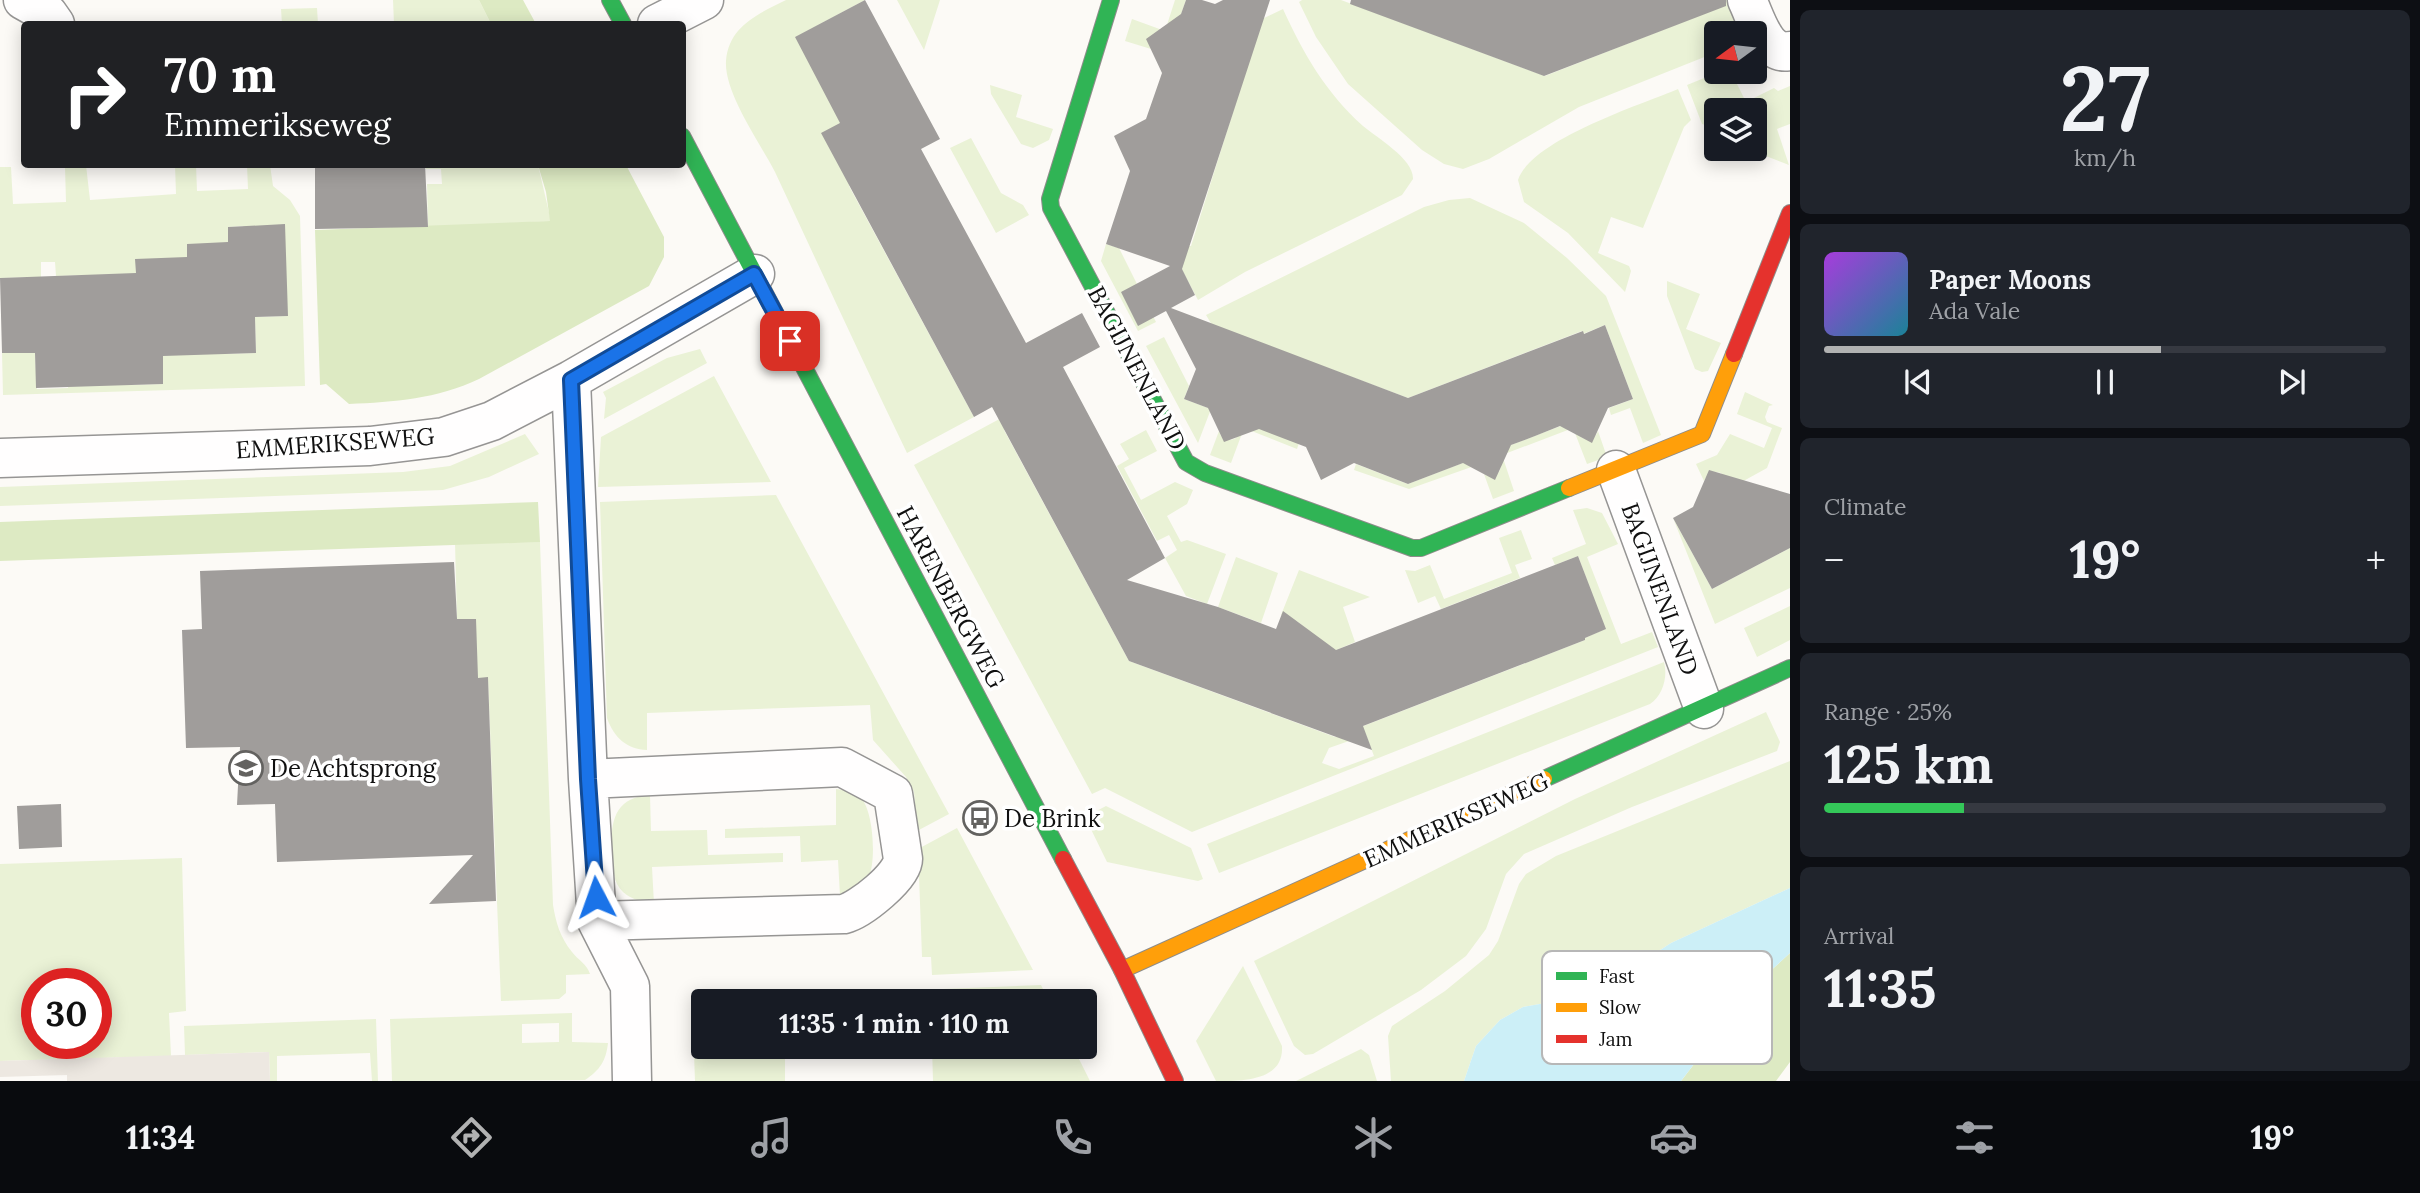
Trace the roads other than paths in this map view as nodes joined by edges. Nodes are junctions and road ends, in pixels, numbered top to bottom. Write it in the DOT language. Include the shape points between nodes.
graph roads {
  1 [pos="23,0"];
  2 [pos="610,0"];
  3 [pos="704,0"];
  4 [pos="1111,0"];
  5 [pos="1747,0"];
  6 [pos="53,21"];
  7 [pos="621,21"];
  8 [pos="663,21"];
  9 [pos="1790,51"];
  10 [pos="686,144"];
  11 [pos="1790,213"];
  12 [pos="754,274"];
  13 [pos="571,380"];
  14 [pos="0,458"];
  15 [pos="1616,470"];
  16 [pos="1790,668"];
  17 [pos="1704,709"];
  18 [pos="588,779"];
  19 [pos="597,921"];
  20 [pos="1122,970"];
  21 [pos="632,1081"];
  22 [pos="1175,1081"];
  1 -- 6 [label="street"];
  2 -- 7 [label="street"];
  3 -- 8 [label="street"];
  4 -- 15 [label="street, BAGIJNENLAND" via="1051,208 1186,462 1205,473 1412,548"];
  5 -- 9 [label="street" via="1770,46 1777,52"];
  10 -- 12 [label="street, HARENBERGWEG"];
  11 -- 15 [label="street, BAGIJNENLAND" via="1702,434"];
  12 -- 13 [label="street, EMMERIKSEWEG"];
  12 -- 20 [label="street, HARENBERGWEG"];
  13 -- 14 [label="street, EMMERIKSEWEG" via="492,421 444,437 370,446"];
  13 -- 18 [label="street"];
  15 -- 17 [label="street, BAGIJNENLAND"];
  16 -- 17 [label="street, EMMERIKSEWEG"];
  17 -- 20 [label="street, EMMERIKSEWEG"];
  18 -- 19 [label="street"];
  18 -- 19 [label="street" via="842,767 893,794 903,859 898,873 862,906 844,914"];
  19 -- 21 [label="street" via="630,986"];
  20 -- 22 [label="street, HARENBERGWEG"];
}
